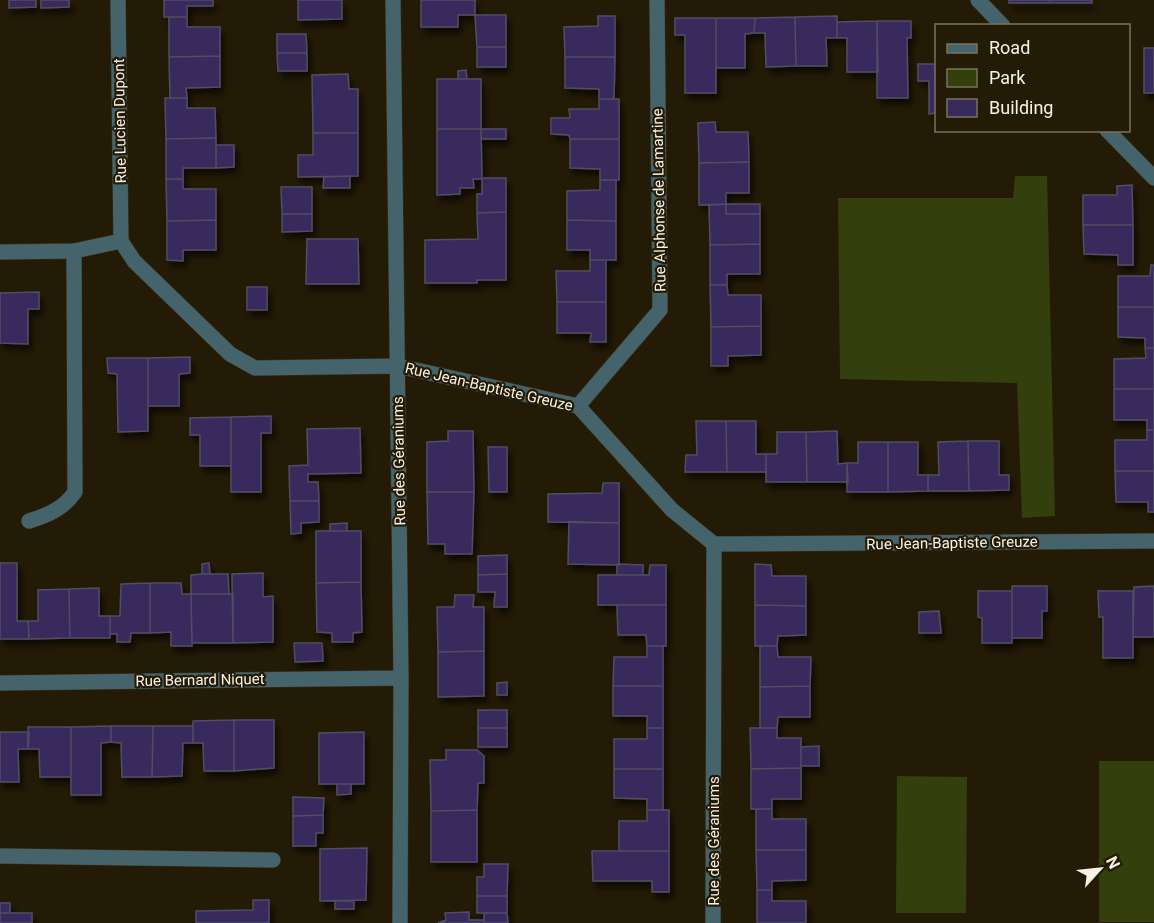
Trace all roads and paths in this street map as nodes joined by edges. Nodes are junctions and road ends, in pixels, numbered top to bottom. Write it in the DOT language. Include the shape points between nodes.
graph roads {
  1 [pos="118,0"];
  2 [pos="393,0"];
  3 [pos="657,0"];
  4 [pos="978,0"];
  5 [pos="1001,24"];
  6 [pos="1109,132"];
  7 [pos="1154,178"];
  8 [pos="121,241"];
  9 [pos="74,251"];
  10 [pos="0,252"];
  11 [pos="398,366"];
  12 [pos="578,406"];
  13 [pos="28,521"];
  14 [pos="1154,541"];
  15 [pos="714,544"];
  16 [pos="401,678"];
  17 [pos="0,682"];
  18 [pos="0,856"];
  19 [pos="273,861"];
  20 [pos="400,923"];
  21 [pos="713,923"];
  1 -- 8 [label="street, Rue Lucien Dupont"];
  2 -- 11 [label="street, Rue des Géraniums"];
  3 -- 12 [label="street, Rue Alphonse de Lamartine" via="660,310"];
  4 -- 5 [label="street"];
  6 -- 7 [label="street"];
  8 -- 9 [label="street"];
  8 -- 11 [label="street, Rue Jean-Baptiste Greuze" via="134,261 230,354 255,368"];
  9 -- 10 [label="street"];
  9 -- 13 [label="street" via="75,492 66,504 47,516"];
  11 -- 12 [label="street, Rue Jean-Baptiste Greuze"];
  11 -- 16 [label="street, Rue des Géraniums"];
  12 -- 15 [label="street, Rue Jean-Baptiste Greuze" via="672,510"];
  14 -- 15 [label="street, Rue Jean-Baptiste Greuze"];
  15 -- 21 [label="street, Rue des Géraniums"];
  16 -- 17 [label="street, Rue Bernard Niquet"];
  16 -- 20 [label="street, Rue des Géraniums"];
  18 -- 19 [label="street"];
}
